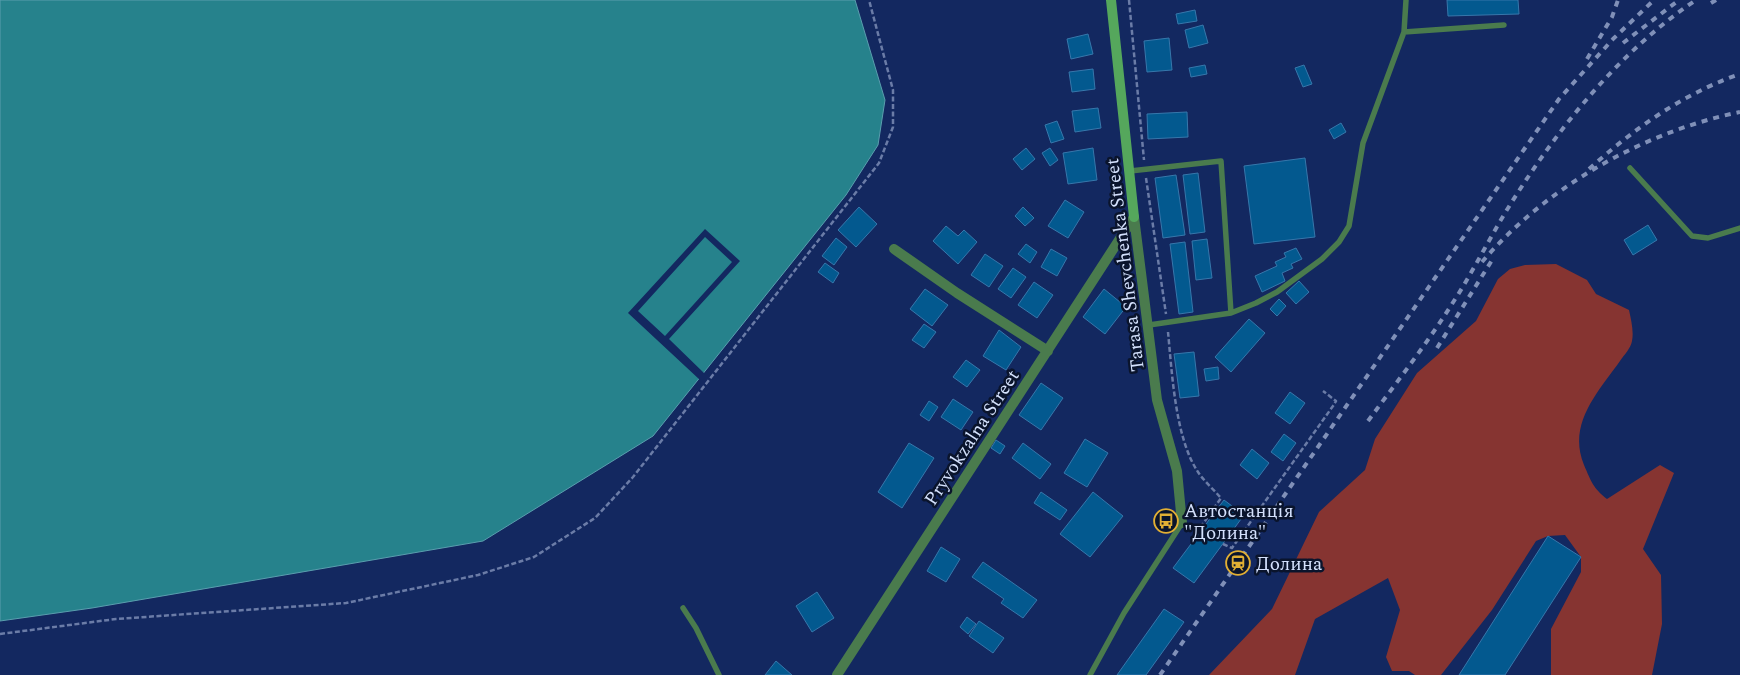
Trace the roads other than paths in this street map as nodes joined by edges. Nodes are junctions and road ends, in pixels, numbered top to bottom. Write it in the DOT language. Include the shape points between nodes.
graph roads {
  1 [pos="1111,0"];
  2 [pos="1406,0"];
  3 [pos="1504,25"];
  4 [pos="1404,32"];
  5 [pos="1630,168"];
  6 [pos="1130,171"];
  7 [pos="1134,217"];
  8 [pos="1740,228"];
  9 [pos="894,249"];
  10 [pos="1231,313"];
  11 [pos="1149,325"];
  12 [pos="1048,351"];
  13 [pos="1182,523"];
  14 [pos="683,608"];
  15 [pos="719,675"];
  16 [pos="836,675"];
  17 [pos="1090,675"];
  1 -- 6 [label="street, Tarasa Shevchenka Street"];
  2 -- 4 [label="lane"];
  3 -- 4 [label="lane"];
  4 -- 10 [label="lane" via="1363,143 1349,226 1322,259 1277,292"];
  5 -- 8 [label="lane" via="1692,236 1708,238"];
  6 -- 7 [label="street, Tarasa Shevchenka Street"];
  6 -- 10 [label="lane" via="1221,161"];
  7 -- 11 [label="street, Tarasa Shevchenka Street"];
  7 -- 12 [label="street, Pryvokzalna Street"];
  9 -- 12 [label="street"];
  10 -- 11 [label="lane"];
  11 -- 13 [label="street, Tarasa Shevchenka Street" via="1157,400 1177,471"];
  12 -- 16 [label="street, Pryvokzalna Street"];
  13 -- 17 [label="lane" via="1124,613"];
  14 -- 15 [label="lane"];
}
